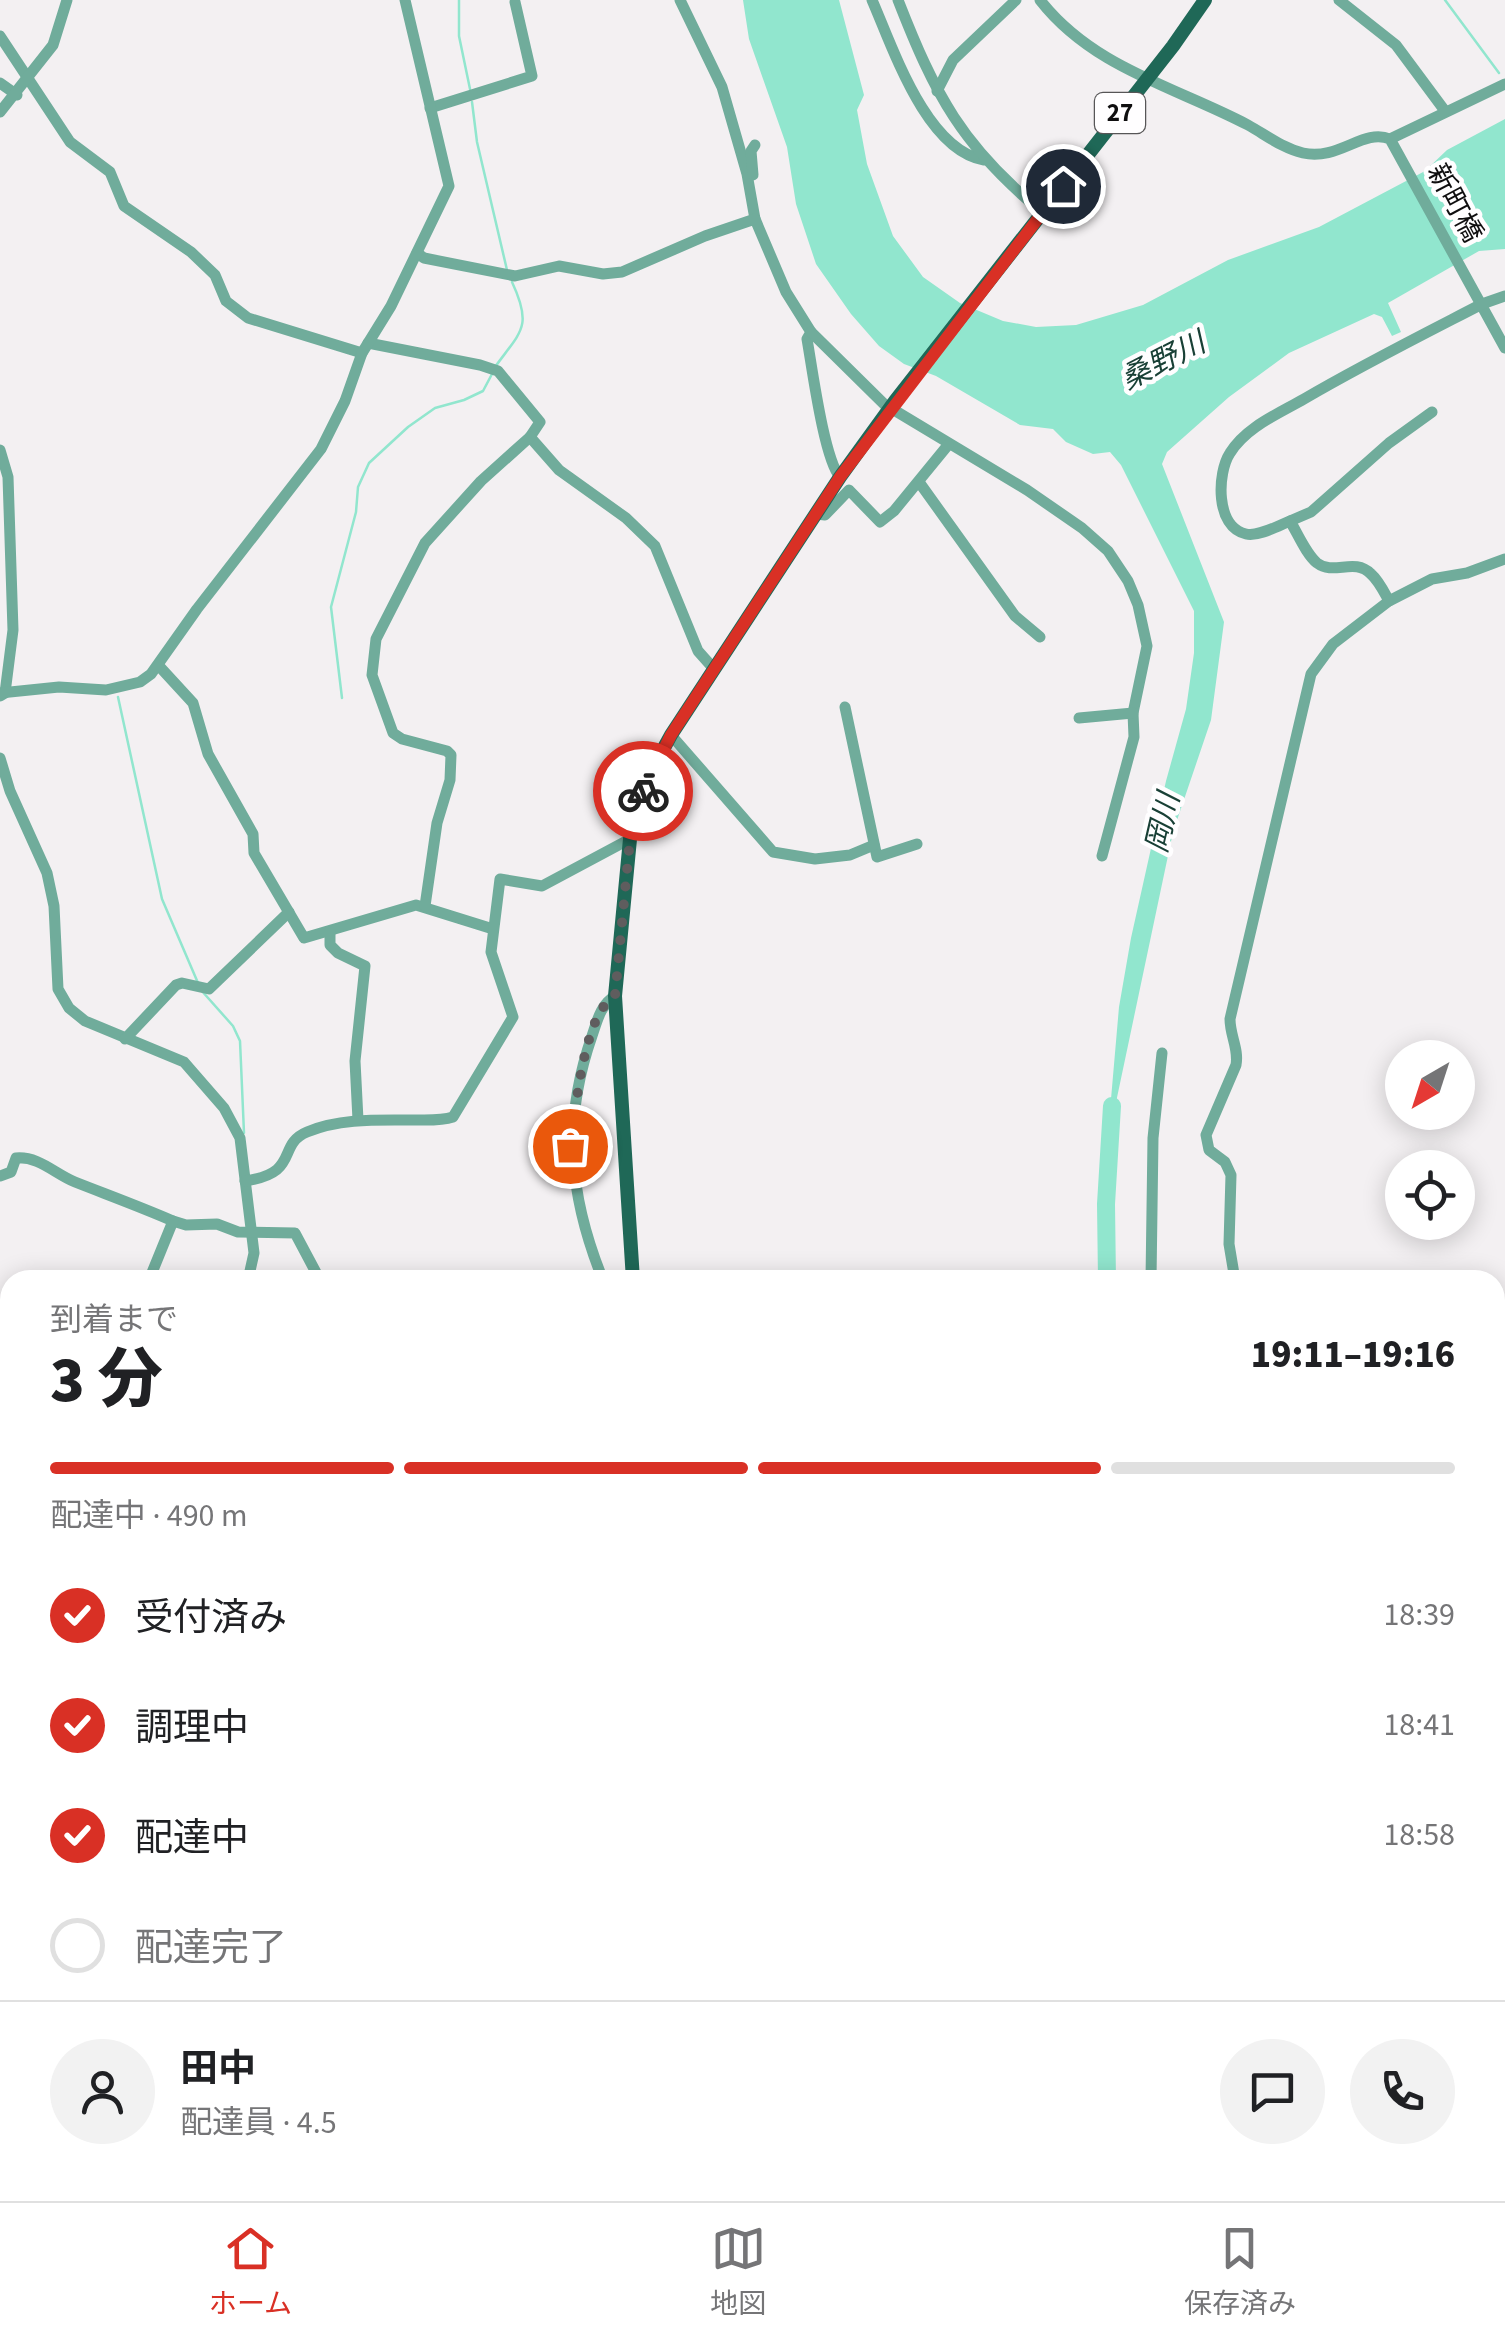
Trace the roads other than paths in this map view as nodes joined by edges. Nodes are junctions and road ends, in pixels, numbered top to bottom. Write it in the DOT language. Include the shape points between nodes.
graph roads {
  1 [pos="68,0"];
  2 [pos="405,0"];
  3 [pos="680,0"];
  4 [pos="872,0"];
  5 [pos="898,0"];
  6 [pos="1016,0"];
  7 [pos="1040,0"];
  8 [pos="1205,0"];
  9 [pos="1339,0"];
  10 [pos="516,2"];
  11 [pos="0,36"];
  12 [pos="29,80"];
  13 [pos="1146,80"];
  14 [pos="0,83"];
  15 [pos="1505,84"];
  16 [pos="937,92"];
  17 [pos="16,94"];
  18 [pos="430,108"];
  19 [pos="1445,111"];
  20 [pos="0,112"];
  21 [pos="1394,143"];
  22 [pos="755,145"];
  23 [pos="984,160"];
  24 [pos="1038,218"];
  25 [pos="756,219"];
  26 [pos="418,253"];
  27 [pos="1505,296"];
  28 [pos="1482,304"];
  29 [pos="811,332"];
  30 [pos="1499,336"];
  31 [pos="364,348"];
  32 [pos="890,408"];
  33 [pos="1432,412"];
  34 [pos="530,438"];
  35 [pos="948,445"];
  36 [pos="0,450"];
  37 [pos="840,477"];
  38 [pos="919,482"];
  39 [pos="816,514"];
  40 [pos="1290,522"];
  41 [pos="1505,560"];
  42 [pos="1390,602"];
  43 [pos="1040,637"];
  44 [pos="159,666"];
  45 [pos="714,669"];
  46 [pos="2,694"];
  47 [pos="846,707"];
  48 [pos="1134,713"];
  49 [pos="1079,718"];
  50 [pos="671,735"];
  51 [pos="0,758"];
  52 [pos="630,839"];
  53 [pos="917,844"];
  54 [pos="874,845"];
  55 [pos="1102,856"];
  56 [pos="425,906"];
  57 [pos="288,912"];
  58 [pos="493,929"];
  59 [pos="330,932"];
  60 [pos="615,996"];
  61 [pos="126,1039"];
  62 [pos="1162,1052"];
  63 [pos="358,1120"];
  64 [pos="0,1176"];
  65 [pos="249,1181"];
  66 [pos="173,1221"];
  67 [pos="254,1232"];
  68 [pos="153,1270"];
  69 [pos="250,1270"];
  70 [pos="315,1270"];
  71 [pos="599,1270"];
  72 [pos="633,1270"];
  73 [pos="1151,1270"];
  74 [pos="1233,1270"];
  1 -- 12 [label="street" via="53,45"];
  2 -- 18 [label="street"];
  3 -- 25 [label="street" via="722,88"];
  4 -- 23 [label="street" via="925,114 966,157"];
  5 -- 16 [label="street"];
  6 -- 16 [label="street" via="952,60"];
  7 -- 13 [label="street" via="1095,52"];
  8 -- 13 [label="main road, 27"];
  9 -- 19 [label="street" via="1396,45"];
  10 -- 18 [label="street" via="532,76"];
  11 -- 12 [label="street"];
  12 -- 17 [label="street"];
  12 -- 31 [label="street" via="70,142 110,172 124,206 191,252 215,275 226,301 248,318"];
  13 -- 21 [label="street" via="1302,153 1339,152 1380,135"];
  13 -- 24 [label="main road, 27"];
  14 -- 17 [label="street"];
  15 -- 19 [label="street"];
  16 -- 23 [label="street"];
  17 -- 20 [label="street"];
  18 -- 26 [label="street" via="449,186"];
  19 -- 21 [label="street"];
  21 -- 28 [label="street, 新町橋"];
  22 -- 25 [label="street"];
  23 -- 24 [label="street"];
  24 -- 32 [label="main road, 27"];
  25 -- 26 [label="street" via="603,274 571,266 515,276"];
  25 -- 29 [label="street"];
  26 -- 31 [label="street"];
  27 -- 28 [label="street"];
  28 -- 30 [label="street, 新町橋"];
  28 -- 40 [label="street" via="1241,437 1222,471 1228,518 1246,534"];
  29 -- 32 [label="street"];
  29 -- 37 [label="street" via="812,368"];
  31 -- 34 [label="street" via="491,367 540,422"];
  31 -- 44 [label="street" via="321,448"];
  32 -- 35 [label="street"];
  32 -- 37 [label="main road, 27"];
  33 -- 40 [label="street" via="1312,512"];
  34 -- 45 [label="street" via="559,470 655,546 698,651"];
  34 -- 56 [label="street" via="425,543 376,638 372,675 393,733 451,756"];
  35 -- 38 [label="street"];
  35 -- 48 [label="street" via="1027,490 1108,551 1133,593 1147,646"];
  36 -- 46 [label="street" via="8,477 13,630"];
  37 -- 39 [label="main road, 27"];
  38 -- 39 [label="street" via="880,522 849,490 825,515"];
  38 -- 43 [label="street" via="1016,616"];
  39 -- 45 [label="main road, 27"];
  40 -- 42 [label="street" via="1318,564 1363,567"];
  41 -- 42 [label="street" via="1432,580"];
  42 -- 74 [label="street" via="1352,627 1312,672 1230,1019 1236,1065 1206,1135 1231,1175"];
  44 -- 46 [label="street" via="125,687"];
  44 -- 57 [label="street" via="193,703 208,754"];
  45 -- 50 [label="main road, 27"];
  47 -- 54 [label="street"];
  48 -- 49 [label="street"];
  48 -- 55 [label="street" via="1134,738"];
  50 -- 52 [label="main road, 27" via="647,780"];
  50 -- 54 [label="street" via="773,852 815,859"];
  51 -- 61 [label="street" via="46,873 58,989 85,1021"];
  52 -- 58 [label="street" via="542,886 500,879"];
  52 -- 60 [label="main road, 27"];
  53 -- 54 [label="street" via="882,857"];
  56 -- 58 [label="street"];
  56 -- 59 [label="street"];
  57 -- 59 [label="street" via="304,938"];
  57 -- 61 [label="street" via="209,989 176,986"];
  58 -- 63 [label="street" via="493,964 513,1017 464,1102 446,1120"];
  59 -- 63 [label="street" via="338,953 365,966 355,1061"];
  60 -- 71 [label="street" via="598,1017 587,1052 570,1146"];
  60 -- 72 [label="main road, 27"];
  61 -- 65 [label="street" via="194,1071 234,1122"];
  62 -- 73 [label="street"];
  63 -- 65 [label="street" via="298,1137 282,1168"];
  64 -- 66 [label="street" via="24,1158"];
  65 -- 67 [label="street"];
  66 -- 67 [label="street"];
  66 -- 68 [label="street"];
  67 -- 69 [label="street"];
  67 -- 70 [label="street" via="295,1234"];
}
